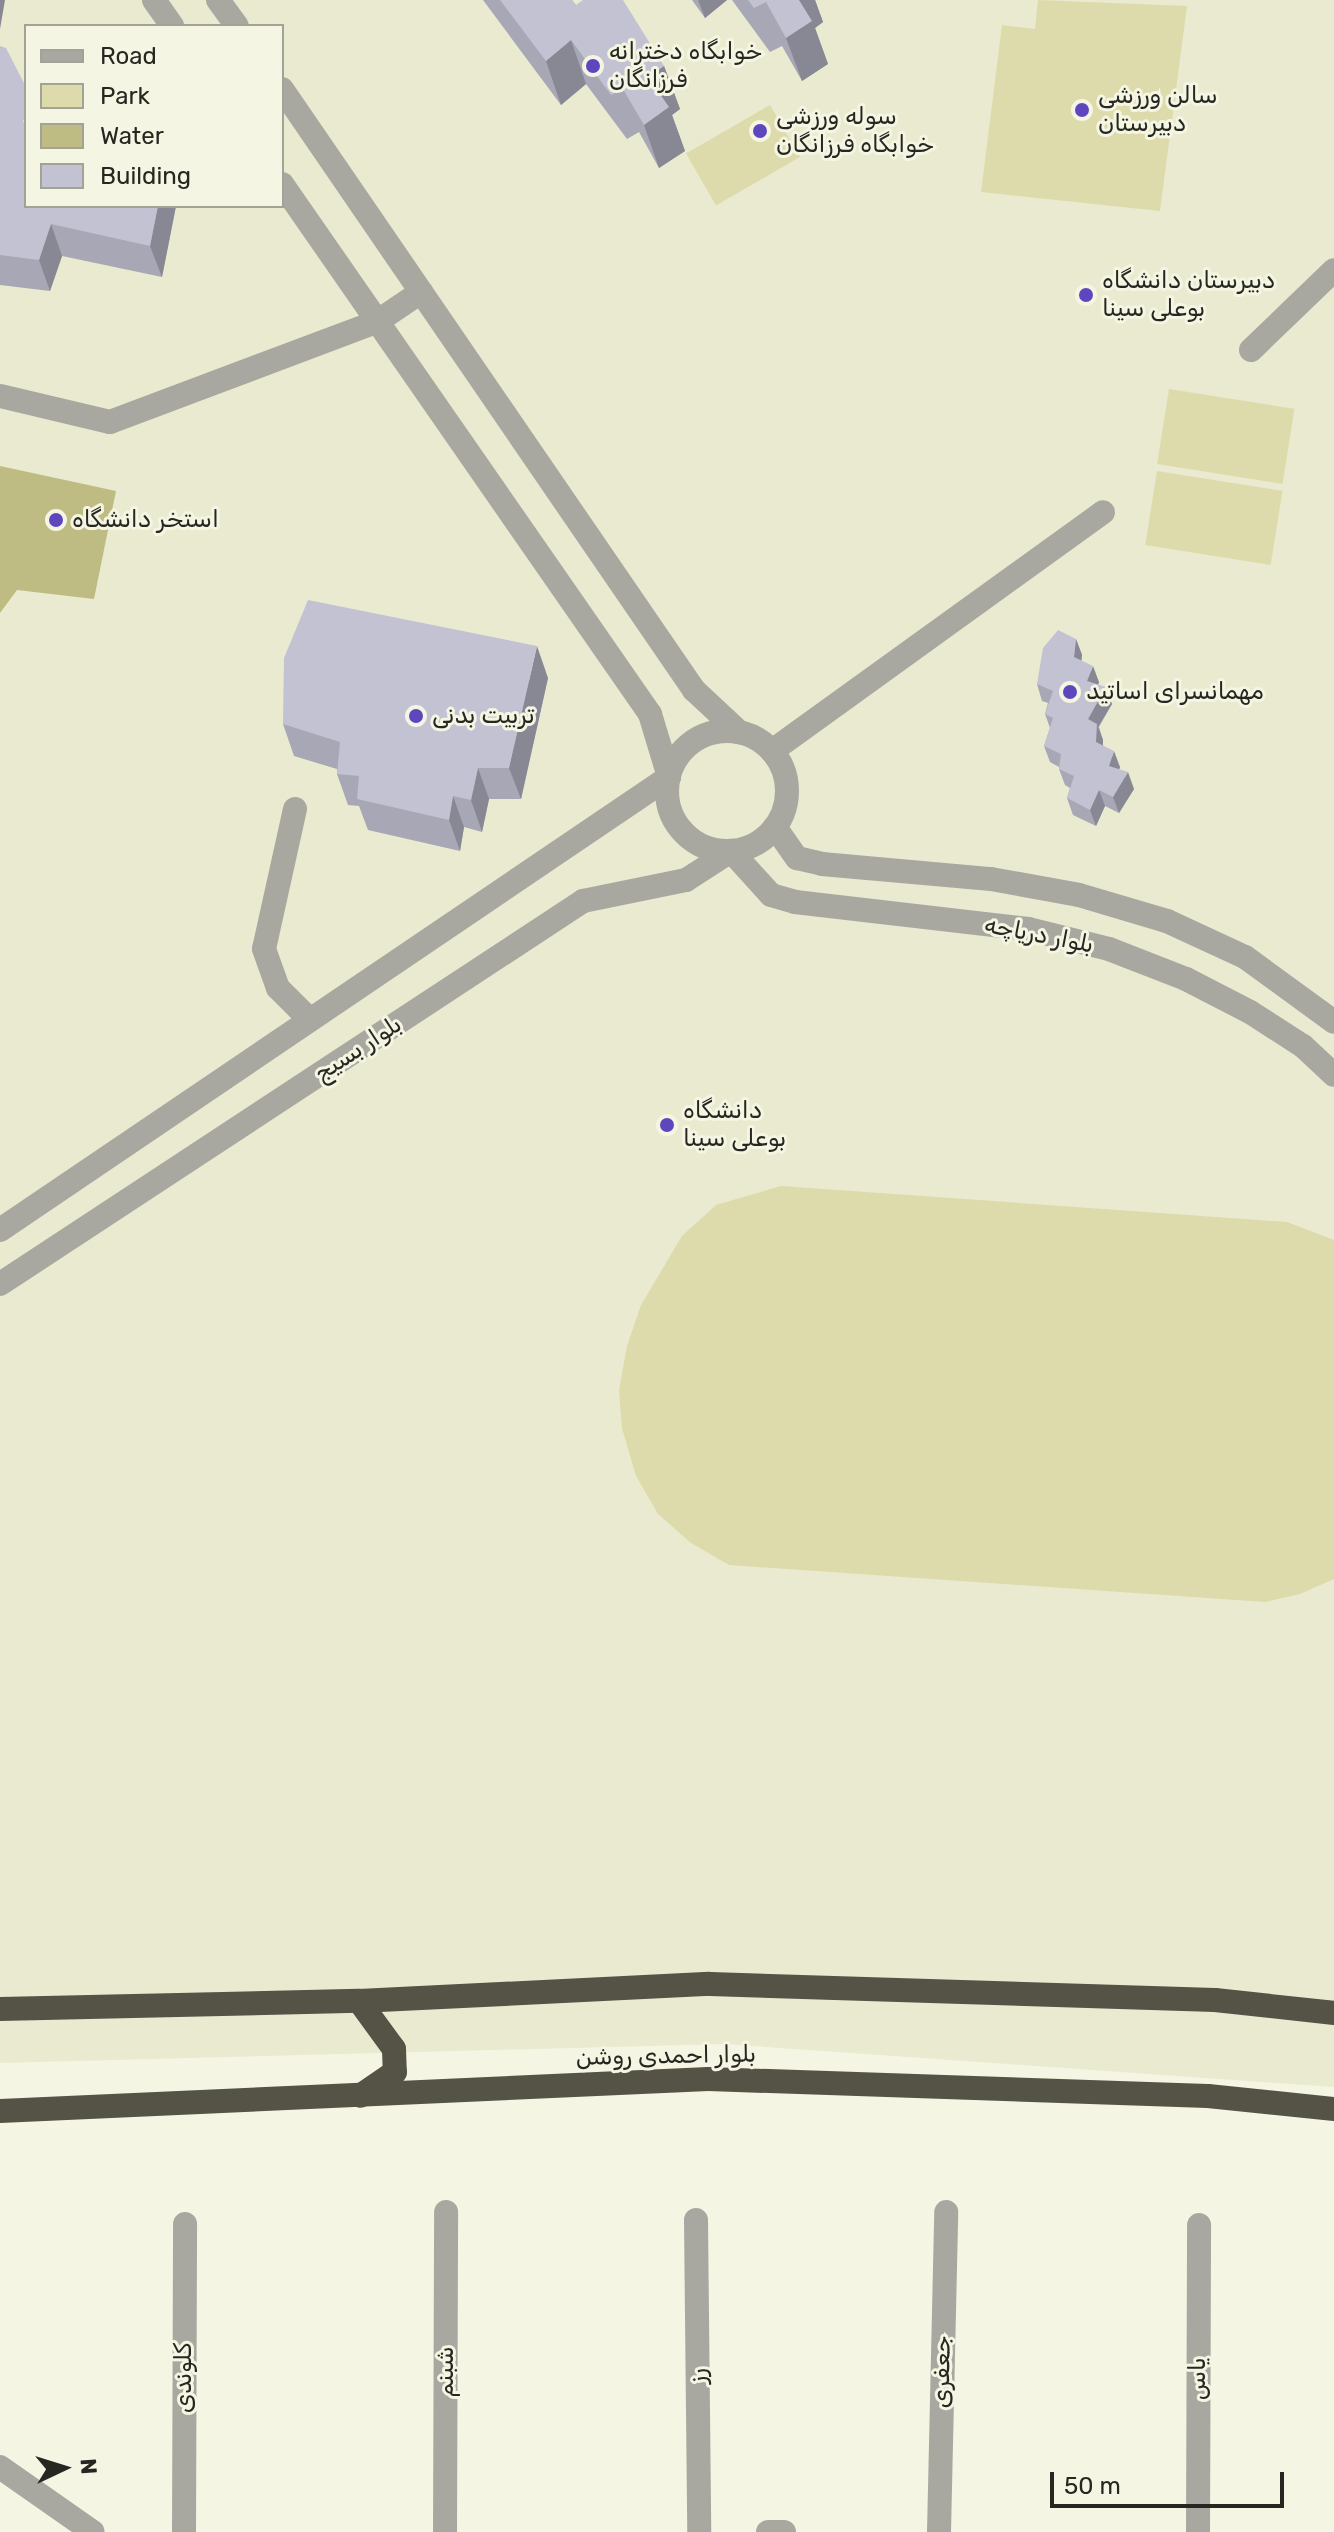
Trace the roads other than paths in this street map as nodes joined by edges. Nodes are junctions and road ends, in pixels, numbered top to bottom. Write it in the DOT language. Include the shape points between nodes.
graph roads {
  1 [pos="154,0"];
  2 [pos="218,0"];
  3 [pos="171,24"];
  4 [pos="236,24"];
  5 [pos="284,92"];
  6 [pos="284,187"];
  7 [pos="1334,270"];
  8 [pos="421,292"];
  9 [pos="378,321"];
  10 [pos="1251,350"];
  11 [pos="0,396"];
  12 [pos="1103,512"];
  13 [pos="739,732"];
  14 [pos="772,751"];
  15 [pos="669,777"];
  16 [pos="295,809"];
  17 [pos="775,827"];
  18 [pos="731,851"];
  19 [pos="310,1020"];
  20 [pos="1334,1022"];
  21 [pos="1334,1075"];
  22 [pos="0,1230"];
  23 [pos="0,1284"];
  24 [pos="359,2001"];
  25 [pos="0,2009"];
  26 [pos="1334,2013"];
  27 [pos="358,2097"];
  28 [pos="1334,2109"];
  29 [pos="0,2111"];
  30 [pos="446,2212"];
  31 [pos="946,2212"];
  32 [pos="696,2220"];
  33 [pos="185,2224"];
  34 [pos="1199,2225"];
  35 [pos="0,2467"];
  36 [pos="93,2532"];
  37 [pos="184,2532"];
  38 [pos="445,2532"];
  39 [pos="699,2532"];
  40 [pos="768,2532"];
  41 [pos="784,2532"];
  42 [pos="939,2532"];
  43 [pos="1198,2532"];
  1 -- 3 [label="street"];
  2 -- 4 [label="street"];
  5 -- 8 [label="street"];
  6 -- 9 [label="street"];
  7 -- 10 [label="street"];
  8 -- 9 [label="street"];
  8 -- 13 [label="street" via="694,690"];
  9 -- 11 [label="street" via="110,422"];
  9 -- 15 [label="street" via="650,714"];
  12 -- 14 [label="street"];
  13 -- 14 [label="street"];
  13 -- 15 [label="street" via="703,736 687,745"];
  14 -- 17 [label="street" via="787,789"];
  15 -- 18 [label="street" via="671,814 681,830 704,846"];
  15 -- 19 [label="street, بلوار بسیج"];
  16 -- 19 [label="street" via="264,949 278,988"];
  17 -- 18 [label="street" via="748,847"];
  17 -- 20 [label="street, بلوار دریاچه" via="797,858 822,864 991,879 1079,895 1167,921 1245,957"];
  18 -- 21 [label="street, بلوار دریاچه" via="771,895 795,902 1028,929 1109,949 1186,979 1250,1012 1303,1046"];
  18 -- 23 [label="street, بلوار بسیج" via="686,880 583,901"];
  19 -- 22 [label="street, بلوار بسیج"];
  24 -- 25 [label="highway"];
  24 -- 26 [label="highway" via="710,1984 1215,2000"];
  24 -- 27 [label="highway" via="394,2049 395,2072"];
  27 -- 28 [label="highway, بلوار احمدی روشن" via="708,2079 1208,2096"];
  27 -- 29 [label="highway, بلوار احمدی روشن"];
  30 -- 38 [label="street, شبنم"];
  31 -- 42 [label="street, جعفری"];
  32 -- 39 [label="street, رز"];
  33 -- 37 [label="street, کلوندی"];
  34 -- 43 [label="street, یاس"];
  35 -- 36 [label="street"];
  40 -- 41 [label="street"];
}
